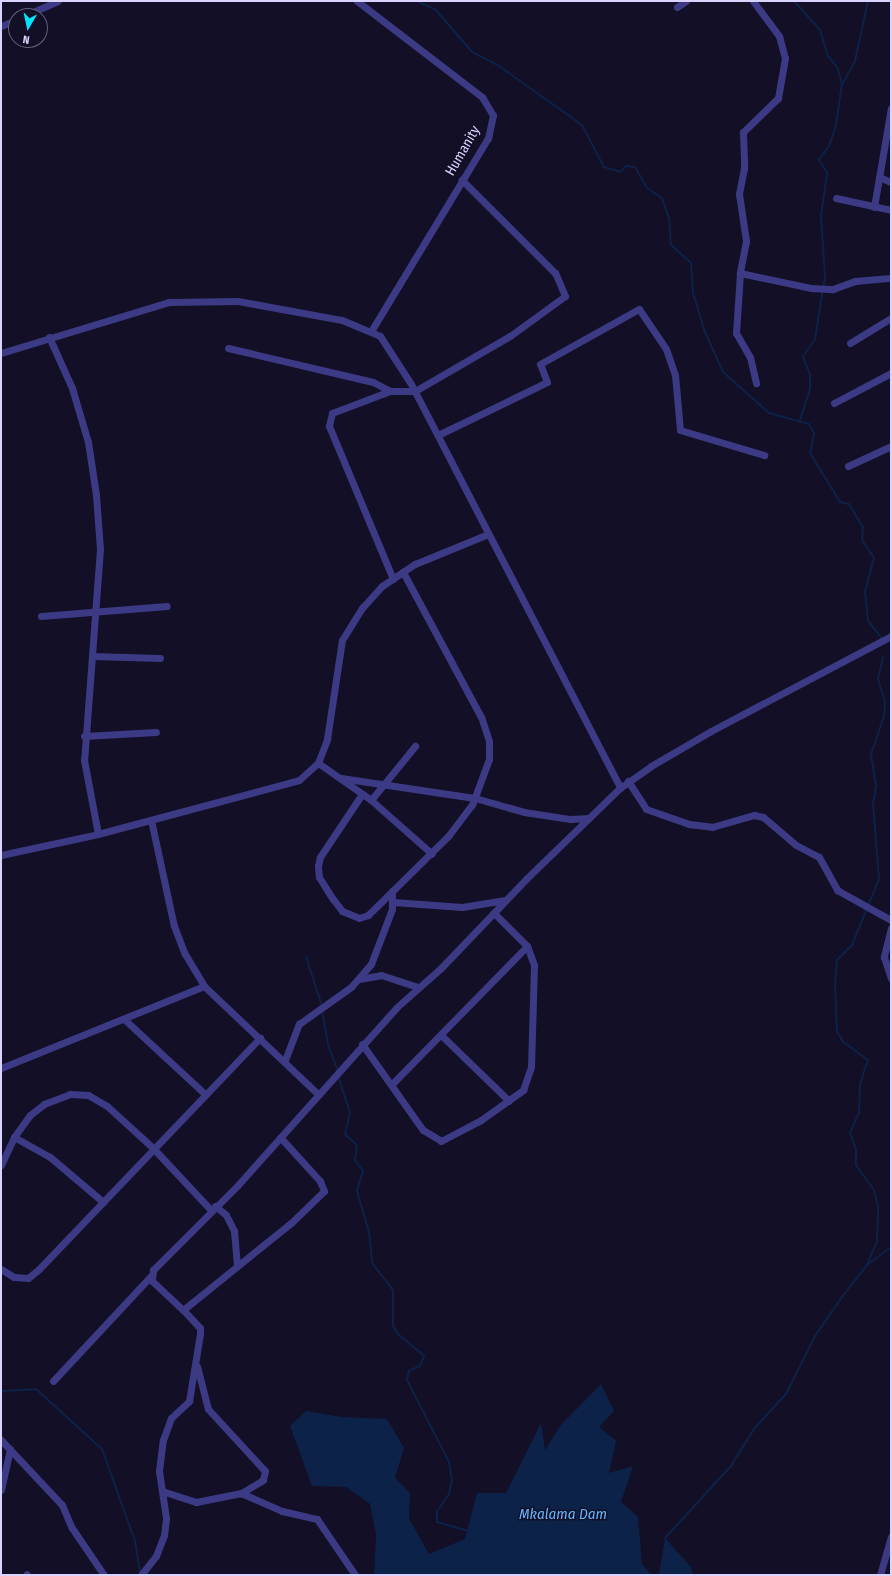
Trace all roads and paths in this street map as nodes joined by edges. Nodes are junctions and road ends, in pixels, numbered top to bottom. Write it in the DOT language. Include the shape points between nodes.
graph roads {
  1 [pos="58,1"];
  2 [pos="357,1"];
  3 [pos="686,1"];
  4 [pos="753,1"];
  5 [pos="677,6"];
  6 [pos="42,8"];
  7 [pos="891,108"];
  8 [pos="879,177"];
  9 [pos="462,180"];
  10 [pos="891,182"];
  11 [pos="836,198"];
  12 [pos="874,206"];
  13 [pos="891,210"];
  14 [pos="740,272"];
  15 [pos="891,278"];
  16 [pos="891,318"];
  17 [pos="371,331"];
  18 [pos="49,337"];
  19 [pos="850,343"];
  20 [pos="228,348"];
  21 [pos="1,353"];
  22 [pos="891,373"];
  23 [pos="756,383"];
  24 [pos="390,391"];
  25 [pos="415,391"];
  26 [pos="834,403"];
  27 [pos="438,435"];
  28 [pos="891,447"];
  29 [pos="764,455"];
  30 [pos="848,466"];
  31 [pos="488,534"];
  32 [pos="403,572"];
  33 [pos="393,579"];
  34 [pos="167,606"];
  35 [pos="96,613"];
  36 [pos="41,616"];
  37 [pos="891,636"];
  38 [pos="92,656"];
  39 [pos="160,658"];
  40 [pos="156,732"];
  41 [pos="84,736"];
  42 [pos="415,746"];
  43 [pos="318,763"];
  44 [pos="341,778"];
  45 [pos="628,781"];
  46 [pos="384,784"];
  47 [pos="620,788"];
  48 [pos="362,794"];
  49 [pos="475,798"];
  50 [pos="371,800"];
  51 [pos="588,818"];
  52 [pos="151,820"];
  53 [pos="98,834"];
  54 [pos="432,854"];
  55 [pos="1,855"];
  56 [pos="392,891"];
  57 [pos="505,900"];
  58 [pos="393,902"];
  59 [pos="494,913"];
  60 [pos="891,920"];
  61 [pos="891,928"];
  62 [pos="527,946"];
  63 [pos="891,978"];
  64 [pos="359,979"];
  65 [pos="204,986"];
  66 [pos="418,987"];
  67 [pos="125,1020"];
  68 [pos="442,1036"];
  69 [pos="260,1038"];
  70 [pos="362,1044"];
  71 [pos="285,1060"];
  72 [pos="1,1068"];
  73 [pos="392,1084"];
  74 [pos="206,1095"];
  75 [pos="319,1095"];
  76 [pos="509,1101"];
  77 [pos="14,1137"];
  78 [pos="280,1137"];
  79 [pos="152,1148"];
  80 [pos="1,1165"];
  81 [pos="103,1202"];
  82 [pos="213,1208"];
  83 [pos="237,1266"];
  84 [pos="1,1269"];
  85 [pos="151,1276"];
  86 [pos="183,1310"];
  87 [pos="196,1362"];
  88 [pos="53,1381"];
  89 [pos="1,1440"];
  90 [pos="10,1449"];
  91 [pos="1,1490"];
  92 [pos="162,1491"];
  93 [pos="241,1493"];
  94 [pos="891,1537"];
  95 [pos="104,1575"];
  96 [pos="141,1575"];
  97 [pos="354,1575"];
  98 [pos="880,1575"];
  1 -- 6 [label="street"];
  2 -- 9 [label="street, Humanity" via="490,106 492,128"];
  3 -- 5 [label="street"];
  4 -- 14 [label="street" via="779,36 785,58 778,98 743,132 744,168 739,194 746,241"];
  7 -- 8 [label="street"];
  8 -- 10 [label="street"];
  8 -- 12 [label="street"];
  9 -- 17 [label="street, Humanity"];
  9 -- 25 [label="street" via="555,273 565,296 510,336"];
  11 -- 12 [label="street"];
  12 -- 13 [label="street"];
  14 -- 15 [label="street" via="811,288 833,289 855,281"];
  14 -- 23 [label="street" via="736,333 750,357"];
  16 -- 19 [label="street"];
  17 -- 18 [label="street" via="342,320 238,301 169,302"];
  17 -- 25 [label="street" via="380,336 394,355"];
  18 -- 21 [label="street"];
  18 -- 35 [label="street" via="72,388 88,442 100,549"];
  20 -- 24 [label="street" via="373,382"];
  22 -- 26 [label="street"];
  24 -- 25 [label="street"];
  24 -- 33 [label="street" via="332,413 329,426"];
  25 -- 27 [label="street"];
  27 -- 29 [label="street" via="547,382 540,364 639,309 666,349 675,375 680,430"];
  27 -- 31 [label="street"];
  28 -- 30 [label="street"];
  31 -- 32 [label="street" via="415,564"];
  31 -- 47 [label="street"];
  32 -- 33 [label="street"];
  32 -- 49 [label="street" via="481,718 489,741 486,772"];
  33 -- 43 [label="street" via="368,602 346,629 338,654 327,739"];
  34 -- 35 [label="street"];
  35 -- 36 [label="street"];
  35 -- 38 [label="street"];
  37 -- 45 [label="street" via="711,731"];
  38 -- 39 [label="street"];
  38 -- 41 [label="street"];
  40 -- 41 [label="street"];
  41 -- 53 [label="street" via="85,780"];
  42 -- 46 [label="street"];
  43 -- 44 [label="street"];
  43 -- 52 [label="street" via="289,784"];
  44 -- 46 [label="street"];
  44 -- 48 [label="street"];
  45 -- 47 [label="street"];
  45 -- 60 [label="street" via="646,809 689,824 712,827 749,816 764,817 796,845 819,857 837,890"];
  46 -- 49 [label="street"];
  46 -- 50 [label="street"];
  47 -- 51 [label="street"];
  48 -- 50 [label="street"];
  48 -- 56 [label="street" via="320,857 319,877 333,899 351,917 368,915"];
  49 -- 51 [label="street" via="524,812 570,819"];
  49 -- 54 [label="street"];
  50 -- 54 [label="street"];
  51 -- 57 [label="street"];
  52 -- 53 [label="street"];
  52 -- 65 [label="street" via="174,926 185,954"];
  53 -- 55 [label="street"];
  54 -- 56 [label="street"];
  56 -- 58 [label="street"];
  57 -- 58 [label="street" via="462,907"];
  57 -- 59 [label="street"];
  58 -- 64 [label="street" via="377,954"];
  59 -- 62 [label="street"];
  59 -- 66 [label="street"];
  61 -- 63 [label="street" via="884,957"];
  62 -- 68 [label="street"];
  62 -- 76 [label="street" via="533,957 536,980 531,1068 523,1090"];
  64 -- 66 [label="street" via="381,975"];
  64 -- 71 [label="street" via="299,1024"];
  65 -- 67 [label="street"];
  65 -- 69 [label="street"];
  66 -- 70 [label="street"];
  67 -- 72 [label="street"];
  67 -- 74 [label="street"];
  68 -- 73 [label="street"];
  68 -- 76 [label="street"];
  69 -- 71 [label="street"];
  69 -- 74 [label="street"];
  70 -- 73 [label="street"];
  70 -- 75 [label="street"];
  71 -- 75 [label="street"];
  73 -- 76 [label="street" via="423,1130 441,1141 461,1132"];
  74 -- 79 [label="street"];
  75 -- 78 [label="street"];
  77 -- 79 [label="street" via="30,1115 44,1104 70,1094 88,1095 107,1106"];
  77 -- 80 [label="street"];
  77 -- 81 [label="street" via="50,1157"];
  78 -- 82 [label="street"];
  78 -- 83 [label="street" via="320,1181 324,1191 307,1209"];
  79 -- 81 [label="street"];
  79 -- 82 [label="street"];
  81 -- 84 [label="street" via="28,1278 14,1277"];
  82 -- 83 [label="street" via="226,1215 234,1231"];
  82 -- 85 [label="street"];
  83 -- 86 [label="street"];
  85 -- 86 [label="street" via="152,1281"];
  85 -- 88 [label="street"];
  86 -- 87 [label="street" via="200,1328"];
  87 -- 92 [label="street" via="189,1401 171,1418 162,1440 159,1471"];
  87 -- 93 [label="street" via="208,1409 265,1471 263,1480"];
  89 -- 90 [label="street"];
  90 -- 91 [label="street"];
  90 -- 95 [label="street" via="62,1505 75,1534"];
  92 -- 93 [label="street" via="196,1502"];
  92 -- 96 [label="street" via="164,1536 156,1556"];
  93 -- 97 [label="street" via="282,1511 317,1519"];
  94 -- 98 [label="street"];
}
